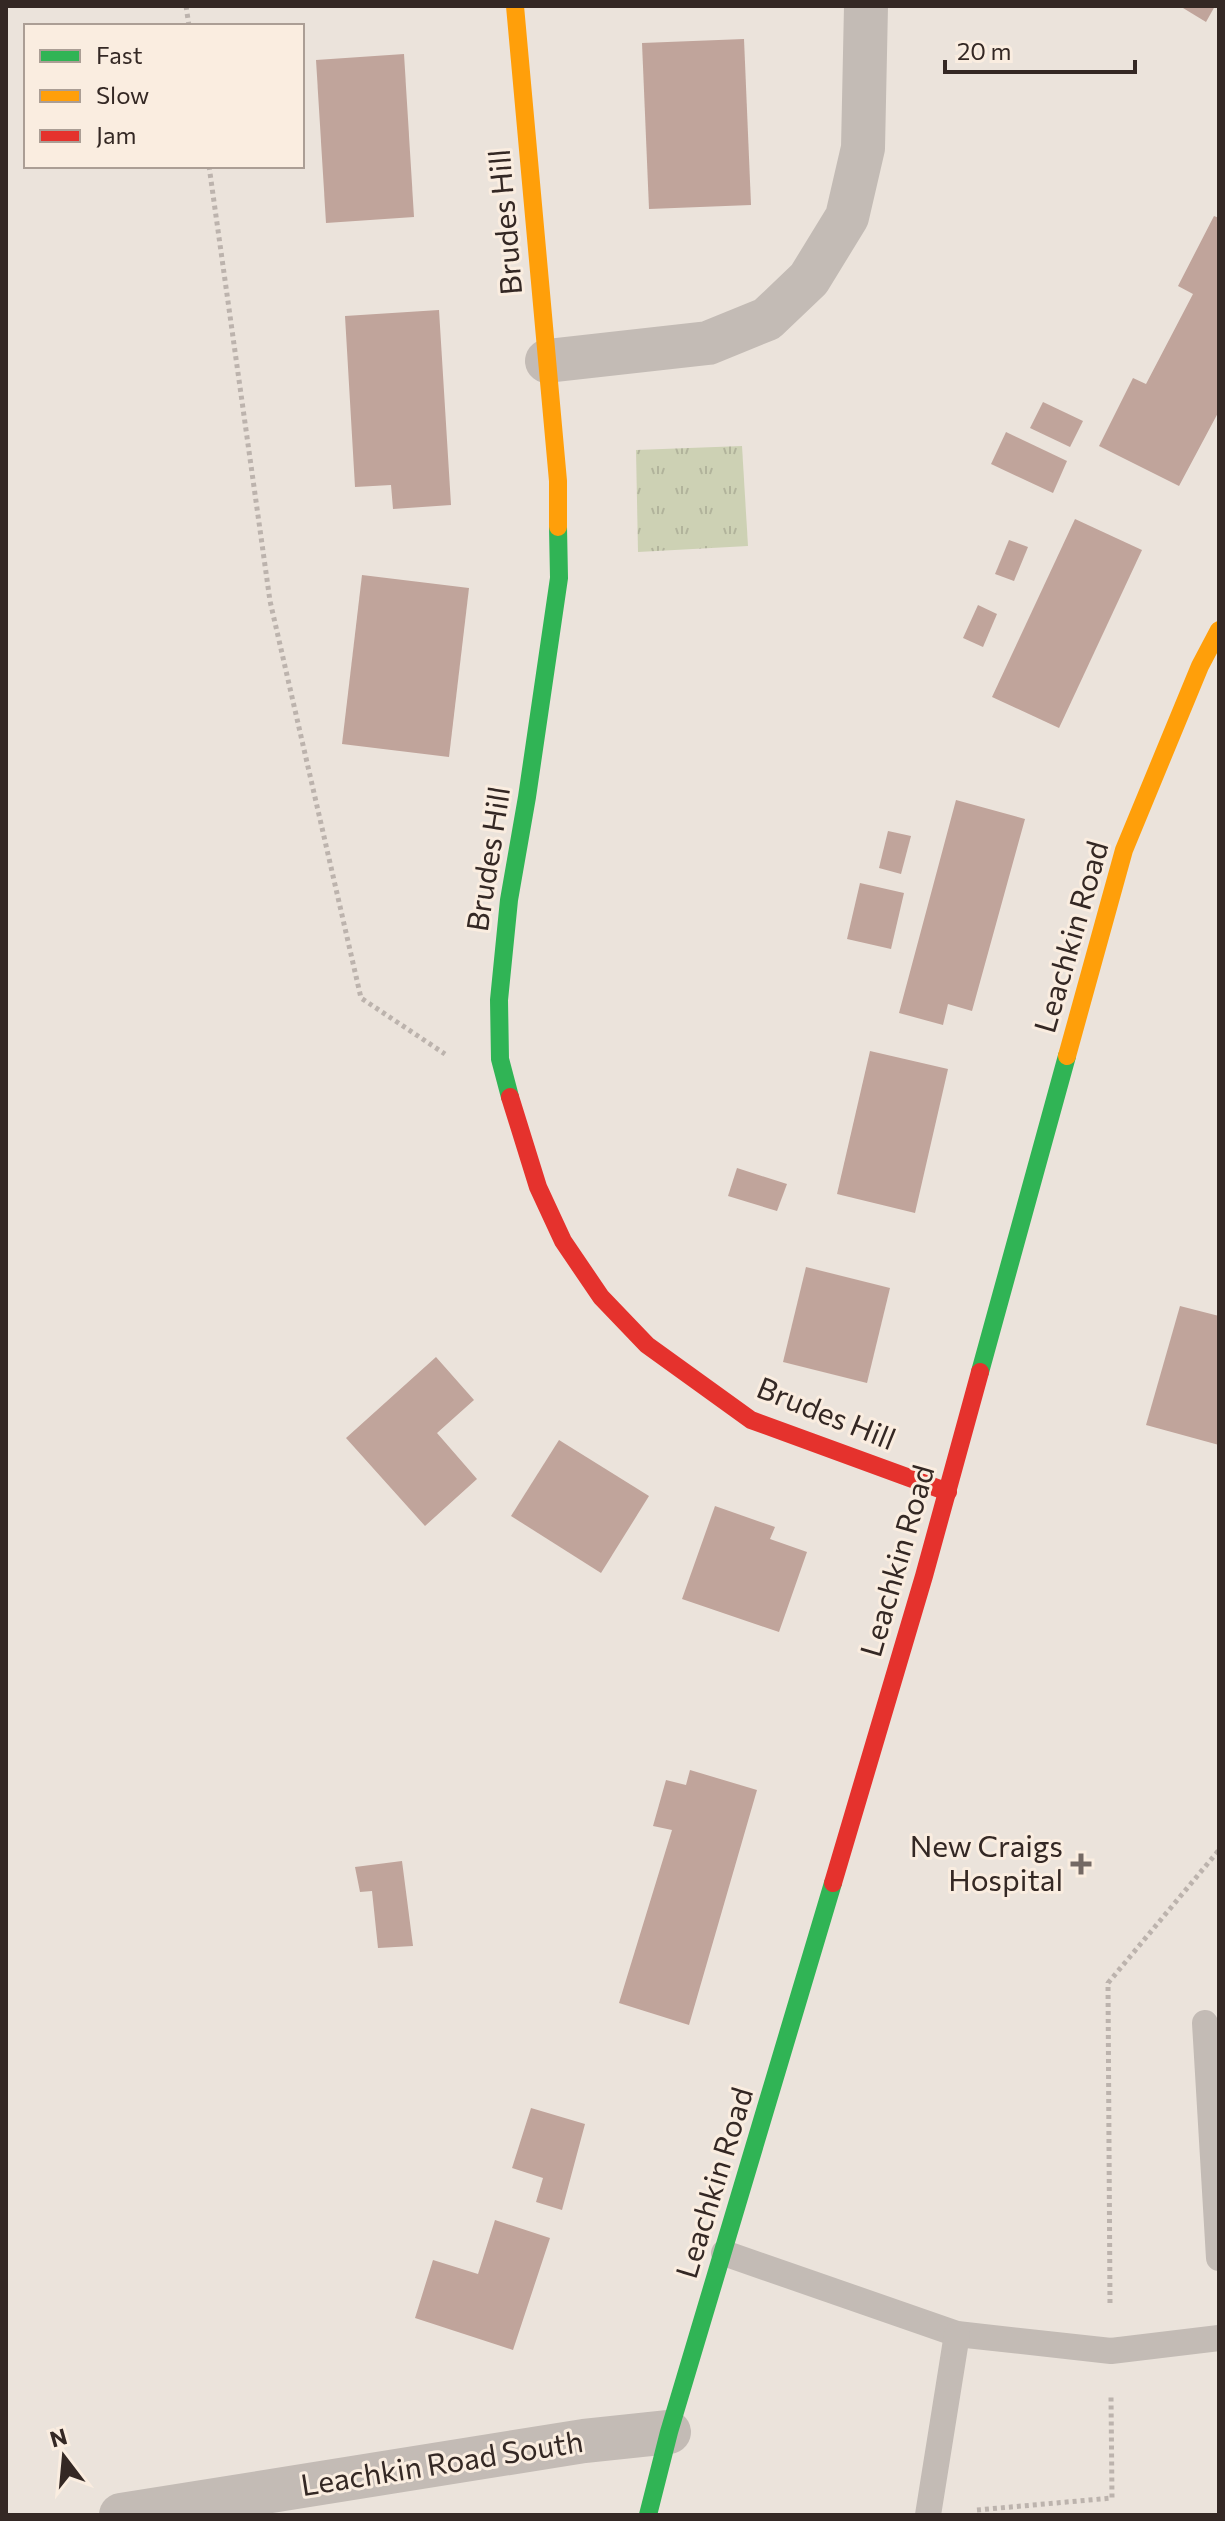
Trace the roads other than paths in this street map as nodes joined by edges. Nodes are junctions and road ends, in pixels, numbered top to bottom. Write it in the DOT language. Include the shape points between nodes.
graph roads {
  1 [pos="515,6"];
  2 [pos="866,6"];
  3 [pos="547,361"];
  4 [pos="1219,630"];
  5 [pos="948,1492"];
  6 [pos="1205,2023"];
  7 [pos="724,2253"];
  8 [pos="1219,2258"];
  9 [pos="957,2334"];
  10 [pos="1219,2338"];
  11 [pos="669,2432"];
  12 [pos="121,2515"];
  13 [pos="648,2515"];
  14 [pos="928,2515"];
  1 -- 3 [label="street, Brudes Hill"];
  2 -- 3 [label="street" via="863,148 847,217 809,279 767,319 708,343"];
  3 -- 5 [label="street, Brudes Hill" via="558,481 559,578 509,900 500,1059 538,1187 563,1241 601,1297 647,1345 751,1420"];
  4 -- 5 [label="street, Leachkin Road" via="1124,850"];
  5 -- 7 [label="street, Leachkin Road"];
  6 -- 8 [label="lane"];
  7 -- 9 [label="lane"];
  7 -- 11 [label="street, Leachkin Road"];
  9 -- 10 [label="lane" via="1111,2351"];
  9 -- 14 [label="lane"];
  11 -- 12 [label="street, Leachkin Road South"];
  11 -- 13 [label="street, Leachkin Road"];
}
